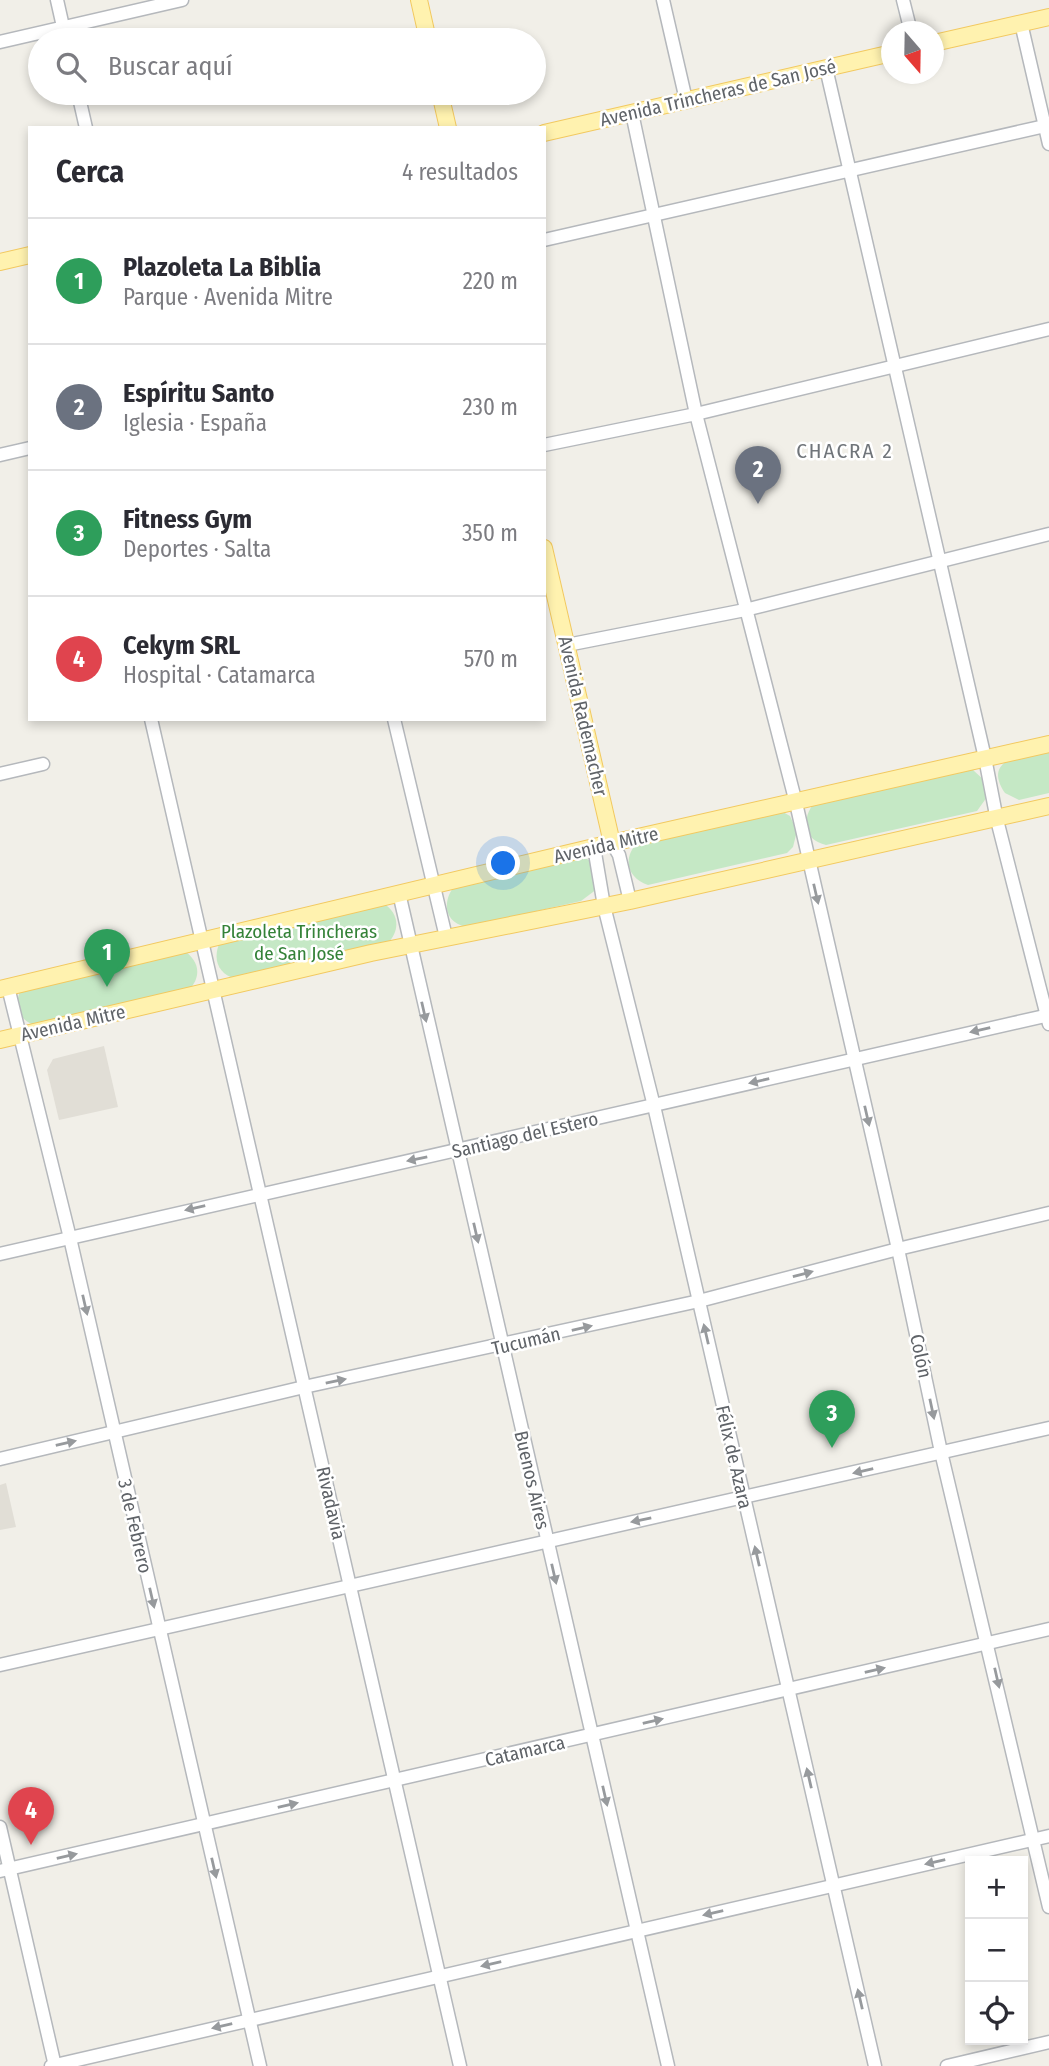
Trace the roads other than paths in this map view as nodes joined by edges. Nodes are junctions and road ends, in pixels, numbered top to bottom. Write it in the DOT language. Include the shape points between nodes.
graph roads {
  1 [pos="57,0"];
  2 [pos="182,0"];
  3 [pos="419,0"];
  4 [pos="663,0"];
  5 [pos="903,0"];
  6 [pos="1049,17"];
  7 [pos="908,21"];
  8 [pos="1021,23"];
  9 [pos="64,28"];
  10 [pos="86,28"];
  11 [pos="425,28"];
  12 [pos="28,39"];
  13 [pos="944,40"];
  14 [pos="0,42"];
  15 [pos="881,55"];
  16 [pos="826,68"];
  17 [pos="686,100"];
  18 [pos="81,105"];
  19 [pos="443,105"];
  20 [pos="632,113"];
  21 [pos="1047,125"];
  22 [pos="86,126"];
  23 [pos="448,126"];
  24 [pos="546,133"];
  25 [pos="1049,144"];
  26 [pos="849,170"];
  27 [pos="656,214"];
  28 [pos="546,240"];
  29 [pos="28,255"];
  30 [pos="0,262"];
  31 [pos="1049,330"];
  32 [pos="894,364"];
  33 [pos="696,414"];
  34 [pos="546,445"];
  35 [pos="28,448"];
  36 [pos="0,455"];
  37 [pos="1049,534"];
  38 [pos="546,556"];
  39 [pos="940,560"];
  40 [pos="745,610"];
  41 [pos="567,645"];
  42 [pos="150,721"];
  43 [pos="394,721"];
  44 [pos="1049,744"];
  45 [pos="985,758"];
  46 [pos="43,764"];
  47 [pos="0,774"];
  48 [pos="796,803"];
  49 [pos="1049,806"];
  50 [pos="997,820"];
  51 [pos="612,843"];
  52 [pos="594,847"];
  53 [pos="808,862"];
  54 [pos="433,885"];
  55 [pos="399,893"];
  56 [pos="631,901"];
  57 [pos="604,906"];
  58 [pos="446,937"];
  59 [pos="203,940"];
  60 [pos="409,945"];
  61 [pos="4,988"];
  62 [pos="213,990"];
  63 [pos="1048,1018"];
  64 [pos="20,1036"];
  65 [pos="0,1040"];
  66 [pos="853,1059"];
  67 [pos="654,1106"];
  68 [pos="457,1151"];
  69 [pos="259,1193"];
  70 [pos="1049,1213"];
  71 [pos="70,1238"];
  72 [pos="898,1249"];
  73 [pos="0,1254"];
  74 [pos="699,1301"];
  75 [pos="502,1346"];
  76 [pos="304,1387"];
  77 [pos="1049,1428"];
  78 [pos="113,1432"];
  79 [pos="941,1452"];
  80 [pos="0,1459"];
  81 [pos="744,1499"];
  82 [pos="546,1539"];
  83 [pos="349,1585"];
  84 [pos="159,1629"];
  85 [pos="1049,1629"];
  86 [pos="988,1643"];
  87 [pos="0,1665"];
  88 [pos="788,1690"];
  89 [pos="591,1735"];
  90 [pos="394,1781"];
  91 [pos="204,1825"];
  92 [pos="0,1827"];
  93 [pos="1049,1836"];
  94 [pos="1034,1839"];
  95 [pos="5,1870"];
  96 [pos="834,1885"];
  97 [pos="1049,1907"];
  98 [pos="637,1931"];
  99 [pos="440,1976"];
  100 [pos="249,2020"];
  101 [pos="1049,2042"];
  102 [pos="53,2066"];
  103 [pos="260,2066"];
  104 [pos="460,2066"];
  105 [pos="668,2066"];
  106 [pos="875,2066"];
  107 [pos="947,2066"];
  1 -- 9 [label="street"];
  2 -- 10 [label="street"];
  3 -- 11 [label="main road"];
  4 -- 17 [label="street"];
  5 -- 7 [label="street"];
  6 -- 8 [label="main road"];
  8 -- 13 [label="main road"];
  8 -- 21 [label="street"];
  12 -- 14 [label="street"];
  15 -- 16 [label="main road, Avenida Trincheras de San José"];
  16 -- 17 [label="main road, Avenida Trincheras de San José"];
  16 -- 26 [label="street"];
  17 -- 20 [label="main road, Avenida Trincheras de San José"];
  18 -- 22 [label="street"];
  19 -- 23 [label="main road"];
  20 -- 24 [label="main road, Avenida Trincheras de San José"];
  20 -- 27 [label="street, Colón"];
  21 -- 25 [label="street"];
  21 -- 26 [label="street"];
  26 -- 27 [label="street"];
  26 -- 32 [label="street"];
  27 -- 28 [label="street"];
  27 -- 33 [label="street, Colón"];
  29 -- 30 [label="main road"];
  31 -- 32 [label="street"];
  32 -- 33 [label="street"];
  32 -- 39 [label="street"];
  33 -- 34 [label="street"];
  33 -- 40 [label="street, Colón"];
  35 -- 36 [label="street"];
  37 -- 39 [label="street"];
  38 -- 41 [label="main road, Avenida Rademacher"];
  39 -- 40 [label="street"];
  39 -- 45 [label="street"];
  40 -- 41 [label="street"];
  40 -- 48 [label="street, Colón"];
  41 -- 51 [label="main road, Avenida Rademacher"];
  42 -- 59 [label="street, Rivadavia"];
  43 -- 54 [label="street"];
  44 -- 45 [label="main road, Avenida Mitre"];
  45 -- 48 [label="main road, Avenida Mitre"];
  45 -- 50 [label="street"];
  46 -- 47 [label="street"];
  48 -- 51 [label="main road, Avenida Mitre"];
  48 -- 53 [label="street, Colón"];
  49 -- 50 [label="main road, Avenida Mitre"];
  50 -- 53 [label="main road, Avenida Mitre"];
  50 -- 63 [label="street"];
  51 -- 52 [label="main road, Avenida Mitre"];
  51 -- 56 [label="street"];
  52 -- 54 [label="main road, Avenida Mitre"];
  52 -- 57 [label="street, Félix de Azara"];
  53 -- 56 [label="main road, Avenida Mitre"];
  53 -- 66 [label="street, Colón, one-way"];
  54 -- 55 [label="main road, Avenida Mitre"];
  54 -- 58 [label="street"];
  55 -- 59 [label="main road, Avenida Mitre"];
  55 -- 60 [label="street, Buenos Aires"];
  56 -- 57 [label="main road, Avenida Mitre"];
  57 -- 58 [label="main road, Avenida Mitre"];
  57 -- 67 [label="street, Félix de Azara"];
  58 -- 60 [label="main road, Avenida Mitre"];
  59 -- 61 [label="main road, Avenida Mitre"];
  59 -- 62 [label="street, Rivadavia"];
  60 -- 62 [label="main road, Avenida Mitre"];
  60 -- 68 [label="street, Buenos Aires, one-way"];
  61 -- 64 [label="street, 3 de Febrero"];
  62 -- 64 [label="main road, Avenida Mitre"];
  62 -- 69 [label="street, Rivadavia"];
  63 -- 66 [label="street, Santiago del Estero, one-way"];
  64 -- 65 [label="main road, Avenida Mitre"];
  64 -- 71 [label="street, 3 de Febrero"];
  66 -- 67 [label="street, Santiago del Estero, one-way"];
  66 -- 72 [label="street, Colón, one-way"];
  67 -- 68 [label="street, Santiago del Estero"];
  67 -- 74 [label="street, Félix de Azara"];
  68 -- 69 [label="street, Santiago del Estero, one-way"];
  68 -- 75 [label="street, Buenos Aires, one-way"];
  69 -- 71 [label="street, Santiago del Estero, one-way"];
  69 -- 76 [label="street, Rivadavia"];
  70 -- 72 [label="street, Tucumán"];
  71 -- 73 [label="street, Santiago del Estero"];
  71 -- 78 [label="street, 3 de Febrero, one-way"];
  74 -- 72 [label="street, Tucumán, one-way"];
  72 -- 79 [label="street, Colón, one-way"];
  75 -- 74 [label="street, Tucumán, one-way"];
  81 -- 74 [label="street, Félix de Azara, one-way"];
  76 -- 75 [label="street, Tucumán, one-way"];
  75 -- 82 [label="street, Buenos Aires"];
  76 -- 78 [label="street, Tucumán"];
  76 -- 83 [label="street, Rivadavia"];
  77 -- 79 [label="street"];
  80 -- 78 [label="street, Tucumán, one-way"];
  78 -- 84 [label="street, 3 de Febrero, one-way"];
  79 -- 81 [label="street, one-way"];
  79 -- 86 [label="street, Colón"];
  81 -- 82 [label="street, one-way"];
  88 -- 81 [label="street, Félix de Azara, one-way"];
  82 -- 83 [label="street"];
  82 -- 89 [label="street, Buenos Aires, one-way"];
  83 -- 84 [label="street"];
  83 -- 90 [label="street, Rivadavia"];
  84 -- 87 [label="street"];
  84 -- 91 [label="street, 3 de Febrero"];
  85 -- 86 [label="street, Catamarca"];
  88 -- 86 [label="street, Catamarca, one-way"];
  86 -- 94 [label="street, Colón, one-way"];
  89 -- 88 [label="street, Catamarca, one-way"];
  96 -- 88 [label="street, Félix de Azara, one-way"];
  89 -- 90 [label="street, Catamarca"];
  89 -- 98 [label="street, Buenos Aires, one-way"];
  91 -- 90 [label="street, Catamarca, one-way"];
  90 -- 99 [label="street, Rivadavia"];
  95 -- 91 [label="street, Catamarca, one-way"];
  91 -- 100 [label="street, 3 de Febrero, one-way"];
  92 -- 95 [label="street"];
  93 -- 94 [label="street"];
  94 -- 96 [label="street, one-way"];
  94 -- 97 [label="street, Colón"];
  95 -- 102 [label="street"];
  96 -- 98 [label="street, one-way"];
  106 -- 96 [label="street, Félix de Azara, one-way"];
  98 -- 99 [label="street, one-way"];
  98 -- 105 [label="street, Buenos Aires"];
  99 -- 100 [label="street"];
  99 -- 104 [label="street, Rivadavia"];
  100 -- 102 [label="street, one-way"];
  100 -- 103 [label="street, 3 de Febrero"];
  101 -- 107 [label="street"];
}
